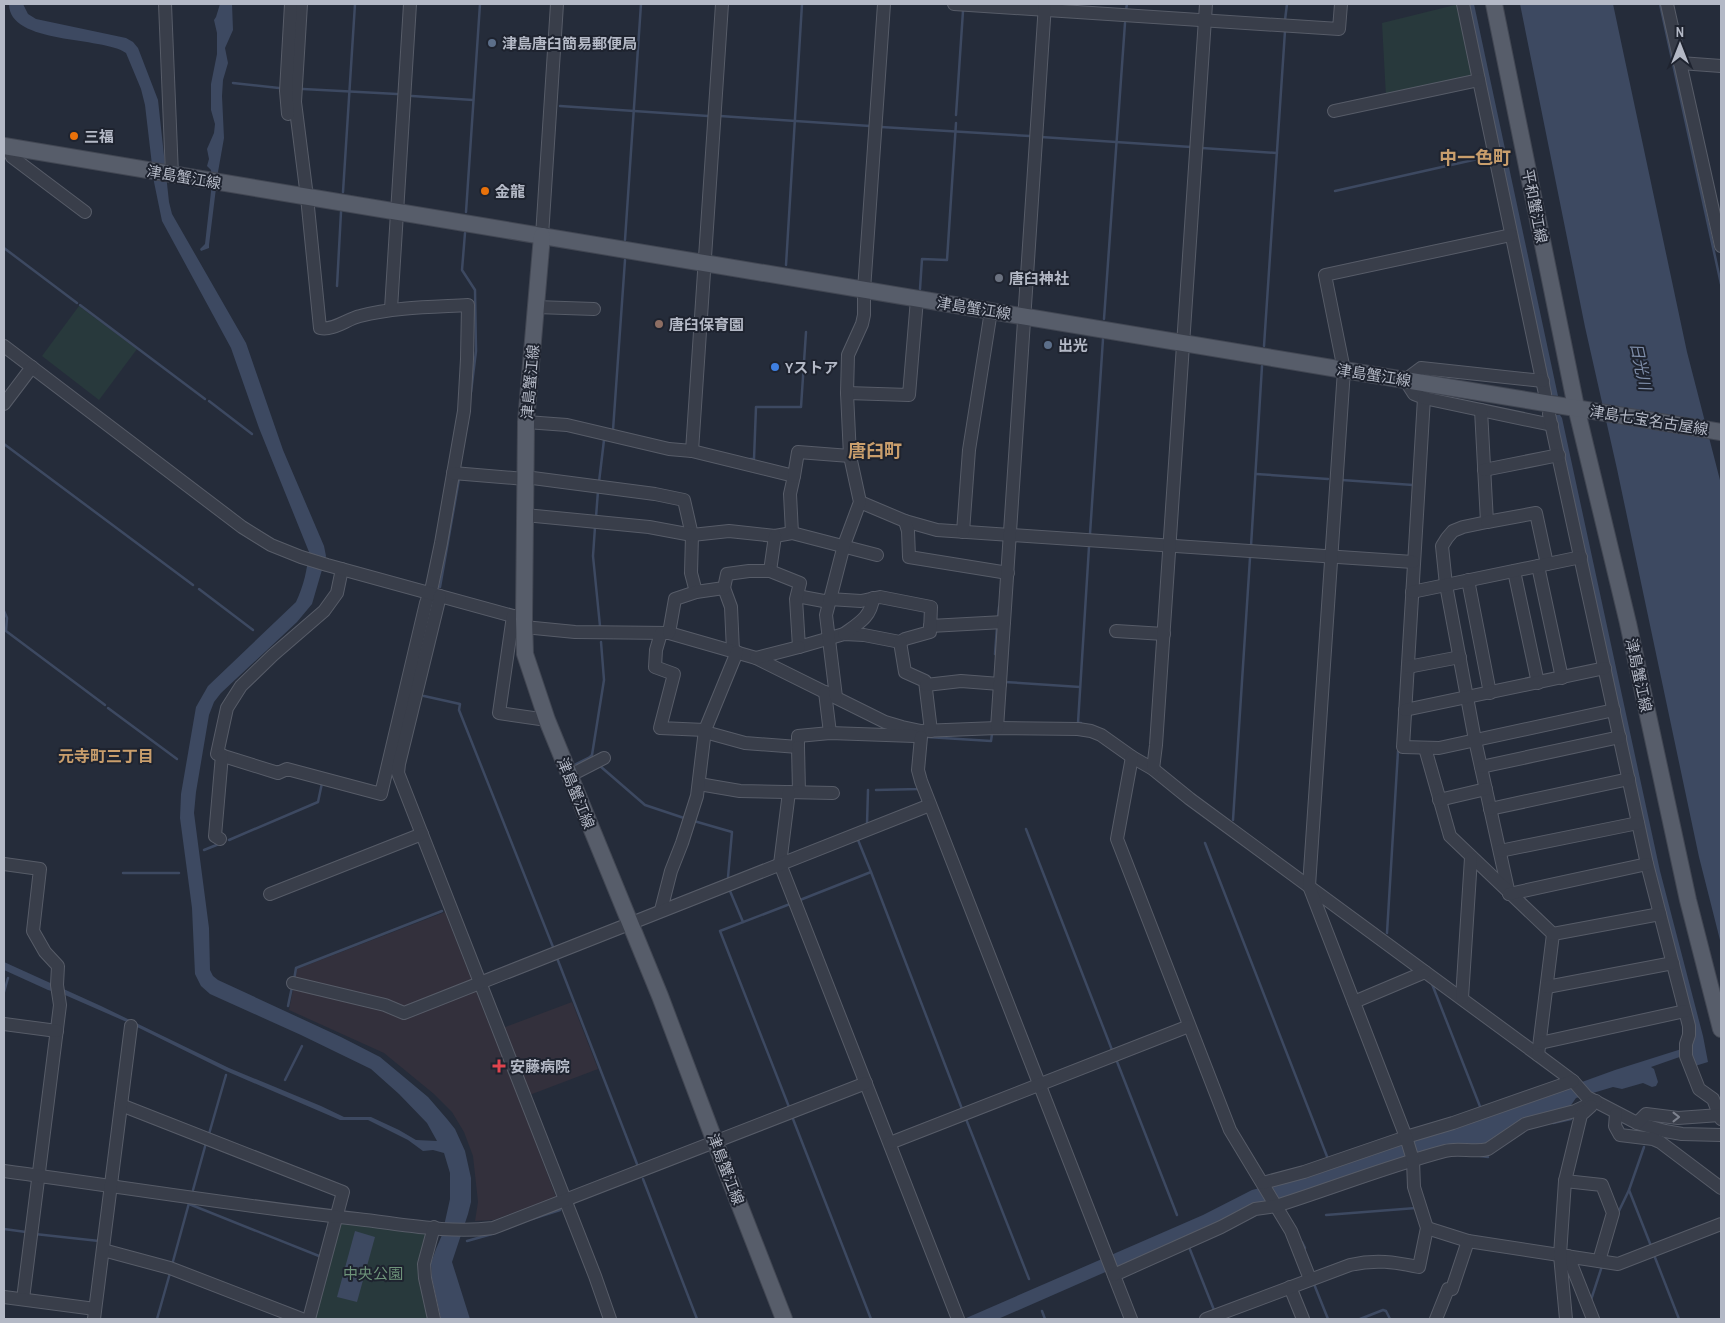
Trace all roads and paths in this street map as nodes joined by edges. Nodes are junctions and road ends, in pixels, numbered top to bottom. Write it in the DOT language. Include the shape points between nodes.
graph roads {
  1 [pos="165,4"];
  2 [pos="291,4"];
  3 [pos="301,4"];
  4 [pos="410,4"];
  5 [pos="557,4"];
  6 [pos="722,4"];
  7 [pos="884,4"];
  8 [pos="954,4"];
  9 [pos="1206,4"];
  10 [pos="1341,4"];
  11 [pos="1463,4"];
  12 [pos="1494,4"];
  13 [pos="1666,4"];
  14 [pos="1045,7"];
  15 [pos="1205,21"];
  16 [pos="1680,64"];
  17 [pos="1721,66"];
  18 [pos="1479,80"];
  19 [pos="1334,111"];
  20 [pos="6,147"];
  21 [pos="170,174"];
  22 [pos="303,197"];
  23 [pos="85,212"];
  24 [pos="398,212"];
  25 [pos="1511,235"];
  26 [pos="542,236"];
  27 [pos="1721,246"];
  28 [pos="705,263"];
  29 [pos="864,290"];
  30 [pos="917,299"];
  31 [pos="536,307"];
  32 [pos="391,309"];
  33 [pos="594,309"];
  34 [pos="991,311"];
  35 [pos="1024,317"];
  36 [pos="1183,343"];
  37 [pos="4,346"];
  38 [pos="32,367"];
  39 [pos="1344,370"];
  40 [pos="1405,380"];
  41 [pos="847,393"];
  42 [pos="1424,398"];
  43 [pos="4,404"];
  44 [pos="1584,409"];
  45 [pos="1481,410"];
  46 [pos="526,422"];
  47 [pos="1721,432"];
  48 [pos="692,451"];
  49 [pos="1558,455"];
  50 [pos="850,456"];
  51 [pos="1484,470"];
  52 [pos="453,474"];
  53 [pos="794,476"];
  54 [pos="526,478"];
  55 [pos="860,502"];
  56 [pos="525,514"];
  57 [pos="906,521"];
  58 [pos="1487,522"];
  59 [pos="963,532"];
  60 [pos="792,533"];
  61 [pos="692,535"];
  62 [pos="775,536"];
  63 [pos="1010,536"];
  64 [pos="844,545"];
  65 [pos="1170,546"];
  66 [pos="877,555"];
  67 [pos="1330,556"];
  68 [pos="1580,557"];
  69 [pos="1413,562"];
  70 [pos="1543,565"];
  71 [pos="342,569"];
  72 [pos="1514,570"];
  73 [pos="770,572"];
  74 [pos="1008,573"];
  75 [pos="1468,580"];
  76 [pos="1446,585"];
  77 [pos="724,588"];
  78 [pos="696,592"];
  79 [pos="1412,592"];
  80 [pos="435,594"];
  81 [pos="797,596"];
  82 [pos="873,598"];
  83 [pos="829,601"];
  84 [pos="520,621"];
  85 [pos="1004,622"];
  86 [pos="930,626"];
  87 [pos="1116,631"];
  88 [pos="665,633"];
  89 [pos="844,634"];
  90 [pos="1164,634"];
  91 [pos="829,640"];
  92 [pos="900,642"];
  93 [pos="799,647"];
  94 [pos="735,652"];
  95 [pos="1460,657"];
  96 [pos="756,658"];
  97 [pos="1408,667"];
  98 [pos="1605,668"];
  99 [pos="1562,678"];
  100 [pos="1538,683"];
  101 [pos="1000,684"];
  102 [pos="926,685"];
  103 [pos="1490,693"];
  104 [pos="830,694"];
  105 [pos="1468,698"];
  106 [pos="1405,710"];
  107 [pos="1614,710"];
  108 [pos="547,720"];
  109 [pos="997,728"];
  110 [pos="705,731"];
  111 [pos="830,733"];
  112 [pos="924,733"];
  113 [pos="1620,737"];
  114 [pos="1475,740"];
  115 [pos="798,747"];
  116 [pos="1425,748"];
  117 [pos="222,755"];
  118 [pos="1132,757"];
  119 [pos="604,758"];
  120 [pos="1481,767"];
  121 [pos="1153,769"];
  122 [pos="570,776"];
  123 [pos="1629,779"];
  124 [pos="699,784"];
  125 [pos="1486,789"];
  126 [pos="794,792"];
  127 [pos="833,793"];
  128 [pos="1439,800"];
  129 [pos="930,805"];
  130 [pos="1490,809"];
  131 [pos="1638,823"];
  132 [pos="422,834"];
  133 [pos="220,839"];
  134 [pos="1500,851"];
  135 [pos="1471,858"];
  136 [pos="4,864"];
  137 [pos="780,864"];
  138 [pos="1648,864"];
  139 [pos="1309,886"];
  140 [pos="270,894"];
  141 [pos="1509,894"];
  142 [pos="660,910"];
  143 [pos="1660,914"];
  144 [pos="630,923"];
  145 [pos="1552,934"];
  146 [pos="1673,963"];
  147 [pos="1425,972"];
  148 [pos="480,982"];
  149 [pos="293,983"];
  150 [pos="1547,987"];
  151 [pos="1462,998"];
  152 [pos="1354,1002"];
  153 [pos="1685,1011"];
  154 [pos="4,1024"];
  155 [pos="131,1026"];
  156 [pos="1189,1026"];
  157 [pos="1721,1029"];
  158 [pos="57,1031"];
  159 [pos="1539,1049"];
  160 [pos="1573,1082"];
  161 [pos="866,1083"];
  162 [pos="1039,1084"];
  163 [pos="1592,1099"];
  164 [pos="121,1105"];
  165 [pos="1616,1114"];
  166 [pos="1721,1117"];
  167 [pos="1637,1123"];
  168 [pos="1721,1135"];
  169 [pos="1406,1137"];
  170 [pos="715,1142"];
  171 [pos="890,1143"];
  172 [pos="1413,1160"];
  173 [pos="4,1172"];
  174 [pos="38,1176"];
  175 [pos="1565,1181"];
  176 [pos="1263,1184"];
  177 [pos="110,1186"];
  178 [pos="1721,1188"];
  179 [pos="562,1202"];
  180 [pos="1275,1205"];
  181 [pos="336,1217"];
  182 [pos="1721,1224"];
  183 [pos="438,1228"];
  184 [pos="1427,1228"];
  185 [pos="1468,1241"];
  186 [pos="102,1250"];
  187 [pos="1564,1256"];
  188 [pos="1599,1261"];
  189 [pos="1113,1273"];
  190 [pos="1310,1279"];
  191 [pos="1290,1286"];
  192 [pos="4,1297"];
  193 [pos="23,1299"];
  194 [pos="94,1314"];
  195 [pos="957,1318"];
  196 [pos="302,1319"];
  197 [pos="309,1319"];
  198 [pos="434,1319"];
  199 [pos="610,1319"];
  200 [pos="784,1319"];
  201 [pos="1131,1319"];
  202 [pos="1206,1319"];
  203 [pos="1303,1319"];
  204 [pos="1436,1319"];
  205 [pos="1566,1319"];
  206 [pos="1593,1319"];
  1 -- 21 [label="street"];
  2 -- 22 [label="street" via="286,91"];
  3 -- 22 [label="street" via="295,102"];
  4 -- 24 [label="street"];
  5 -- 26 [label="street"];
  6 -- 28 [label="street"];
  7 -- 29 [label="street"];
  8 -- 14 [label="street"];
  9 -- 15 [label="street"];
  10 -- 15 [label="street" via="1339,29"];
  11 -- 18 [label="street"];
  12 -- 44 [label="main road, 平和蟹江線"];
  13 -- 16 [label="street"];
  14 -- 15 [label="street"];
  14 -- 35 [label="street"];
  15 -- 36 [label="street"];
  16 -- 17 [label="street"];
  16 -- 27 [label="street"];
  18 -- 19 [label="street"];
  18 -- 25 [label="street"];
  20 -- 21 [label="main road, 津島蟹江線"];
  20 -- 23 [label="street" via="12,157"];
  21 -- 22 [label="main road, 津島蟹江線"];
  22 -- 24 [label="main road, 津島蟹江線"];
  22 -- 32 [label="street" via="320,328 326,329 358,316"];
  24 -- 26 [label="main road, 津島蟹江線"];
  24 -- 32 [label="street"];
  25 -- 39 [label="street" via="1324,275"];
  25 -- 40 [label="street" via="1544,387 1421,368"];
  26 -- 28 [label="main road, 津島蟹江線"];
  26 -- 31 [label="main road, 津島蟹江線"];
  28 -- 29 [label="main road, 津島蟹江線"];
  28 -- 48 [label="street"];
  29 -- 30 [label="main road, 津島蟹江線"];
  29 -- 41 [label="street" via="862,324 848,355"];
  30 -- 34 [label="main road, 津島蟹江線"];
  30 -- 41 [label="street" via="909,395"];
  31 -- 33 [label="street"];
  31 -- 46 [label="main road, 津島蟹江線"];
  32 -- 52 [label="street" via="468,306 464,411"];
  34 -- 35 [label="main road, 津島蟹江線"];
  34 -- 59 [label="street" via="969,450"];
  35 -- 36 [label="main road, 津島蟹江線"];
  35 -- 63 [label="street"];
  36 -- 39 [label="main road, 津島蟹江線"];
  36 -- 65 [label="street"];
  37 -- 38 [label="street"];
  38 -- 43 [label="street"];
  38 -- 71 [label="street" via="242,527 271,545"];
  39 -- 40 [label="main road, 津島蟹江線"];
  39 -- 67 [label="street"];
  40 -- 42 [label="street" via="1414,394"];
  40 -- 44 [label="main road, 津島蟹江線"];
  41 -- 50 [label="street"];
  42 -- 45 [label="street"];
  42 -- 69 [label="street"];
  44 -- 47 [label="main road, 津島七宝名古屋線"];
  44 -- 157 [label="main road, 津島蟹江線" via="1688,900"];
  45 -- 49 [label="street" via="1551,420"];
  45 -- 51 [label="street"];
  46 -- 48 [label="street" via="568,424 669,449"];
  46 -- 54 [label="main road, 津島蟹江線"];
  48 -- 53 [label="street"];
  49 -- 51 [label="street"];
  49 -- 68 [label="street"];
  50 -- 53 [label="street" via="798,452"];
  50 -- 55 [label="street"];
  51 -- 58 [label="street"];
  52 -- 54 [label="street"];
  52 -- 80 [label="street"];
  53 -- 60 [label="street" via="790,494"];
  54 -- 56 [label="main road, 津島蟹江線"];
  54 -- 61 [label="street" via="684,500"];
  55 -- 57 [label="street"];
  55 -- 64 [label="street"];
  56 -- 61 [label="street" via="649,527"];
  56 -- 84 [label="main road, 津島蟹江線"];
  57 -- 59 [label="street" via="937,530"];
  57 -- 74 [label="street" via="909,557"];
  58 -- 70 [label="street" via="1536,513"];
  58 -- 76 [label="street" via="1463,527 1447,538 1442,546"];
  59 -- 63 [label="street"];
  60 -- 62 [label="street"];
  60 -- 64 [label="street"];
  61 -- 62 [label="street" via="729,531"];
  61 -- 78 [label="street" via="691,573"];
  62 -- 73 [label="street"];
  63 -- 65 [label="street"];
  63 -- 74 [label="street"];
  64 -- 66 [label="street"];
  64 -- 83 [label="street"];
  65 -- 67 [label="street"];
  65 -- 90 [label="street"];
  67 -- 69 [label="street"];
  67 -- 139 [label="street"];
  68 -- 70 [label="street"];
  68 -- 98 [label="street"];
  69 -- 79 [label="street"];
  70 -- 72 [label="street"];
  70 -- 99 [label="street"];
  71 -- 80 [label="street"];
  71 -- 117 [label="street" via="337,593 324,611 242,686 227,708 217,754"];
  72 -- 75 [label="street"];
  72 -- 100 [label="street"];
  73 -- 77 [label="street" via="727,574"];
  73 -- 81 [label="street" via="800,582"];
  74 -- 85 [label="street"];
  75 -- 76 [label="street"];
  75 -- 103 [label="street"];
  76 -- 79 [label="street"];
  76 -- 95 [label="street"];
  77 -- 78 [label="street"];
  77 -- 94 [label="street" via="731,607"];
  78 -- 88 [label="street" via="675,599"];
  79 -- 97 [label="street"];
  80 -- 84 [label="street"];
  80 -- 117 [label="street" via="381,794 288,769 278,773"];
  80 -- 132 [label="street" via="398,773"];
  81 -- 83 [label="street"];
  81 -- 93 [label="street"];
  82 -- 83 [label="street"];
  82 -- 86 [label="street" via="931,607"];
  82 -- 89 [label="street" via="867,616"];
  83 -- 91 [label="street" via="826,615"];
  84 -- 88 [label="street" via="575,632"];
  84 -- 108 [label="main road, 津島蟹江線" via="527,661"];
  84 -- 108 [label="street" via="499,713"];
  85 -- 86 [label="street"];
  85 -- 101 [label="street"];
  86 -- 92 [label="street" via="930,632"];
  87 -- 90 [label="street"];
  88 -- 94 [label="street"];
  88 -- 110 [label="street" via="656,650 655,667 674,674 660,728"];
  89 -- 91 [label="street"];
  89 -- 92 [label="street"];
  90 -- 121 [label="street"];
  91 -- 93 [label="street"];
  91 -- 104 [label="street"];
  92 -- 102 [label="street" via="905,672 925,681"];
  93 -- 96 [label="street"];
  94 -- 96 [label="street"];
  94 -- 110 [label="street"];
  95 -- 97 [label="street"];
  95 -- 105 [label="street"];
  96 -- 104 [label="street"];
  97 -- 106 [label="street"];
  98 -- 99 [label="street"];
  98 -- 107 [label="street"];
  99 -- 100 [label="street"];
  100 -- 103 [label="street"];
  101 -- 102 [label="street" via="961,681"];
  101 -- 109 [label="street"];
  102 -- 112 [label="street"];
  103 -- 105 [label="street"];
  104 -- 111 [label="street"];
  104 -- 112 [label="street" via="885,722"];
  105 -- 106 [label="street"];
  105 -- 114 [label="street"];
  106 -- 116 [label="street" via="1403,747"];
  107 -- 113 [label="street"];
  107 -- 114 [label="street"];
  108 -- 122 [label="main road, 津島蟹江線"];
  109 -- 112 [label="street"];
  109 -- 118 [label="street" via="1091,731"];
  110 -- 115 [label="street" via="745,743"];
  110 -- 124 [label="street"];
  111 -- 112 [label="street"];
  111 -- 115 [label="street" via="798,736"];
  112 -- 129 [label="street" via="918,770"];
  113 -- 120 [label="street"];
  113 -- 123 [label="street"];
  114 -- 116 [label="street"];
  114 -- 120 [label="street"];
  115 -- 126 [label="street"];
  116 -- 128 [label="street"];
  117 -- 133 [label="street" via="216,836"];
  118 -- 121 [label="street"];
  118 -- 156 [label="street" via="1117,839"];
  119 -- 122 [label="street"];
  120 -- 125 [label="street"];
  121 -- 139 [label="street"];
  122 -- 144 [label="main road, 津島蟹江線"];
  123 -- 130 [label="street"];
  123 -- 131 [label="street"];
  124 -- 126 [label="street" via="740,791"];
  124 -- 142 [label="street"];
  125 -- 128 [label="street"];
  125 -- 130 [label="street"];
  126 -- 127 [label="street"];
  126 -- 137 [label="street"];
  128 -- 135 [label="street" via="1450,836"];
  129 -- 137 [label="street"];
  129 -- 162 [label="street"];
  130 -- 134 [label="street"];
  131 -- 134 [label="street"];
  131 -- 138 [label="street"];
  132 -- 140 [label="street"];
  132 -- 148 [label="street"];
  134 -- 141 [label="street"];
  135 -- 141 [label="street"];
  135 -- 151 [label="street"];
  136 -- 158 [label="street" via="40,869 33,931 58,966 60,1005"];
  137 -- 142 [label="street"];
  137 -- 161 [label="street"];
  138 -- 141 [label="street"];
  138 -- 143 [label="street"];
  139 -- 147 [label="street"];
  139 -- 152 [label="street"];
  141 -- 145 [label="street"];
  142 -- 144 [label="street"];
  143 -- 145 [label="street"];
  143 -- 146 [label="street"];
  144 -- 148 [label="street"];
  144 -- 170 [label="main road, 津島蟹江線"];
  145 -- 150 [label="street"];
  146 -- 150 [label="street"];
  146 -- 153 [label="street"];
  147 -- 151 [label="street"];
  147 -- 152 [label="street"];
  148 -- 149 [label="street" via="404,1013 385,1005"];
  148 -- 179 [label="street"];
  150 -- 159 [label="street"];
  151 -- 159 [label="street"];
  152 -- 169 [label="street"];
  153 -- 159 [label="street"];
  153 -- 166 [label="street" via="1689,1026 1686,1050 1699,1089 1713,1099"];
  154 -- 158 [label="street"];
  155 -- 164 [label="street"];
  156 -- 162 [label="street"];
  156 -- 176 [label="street" via="1230,1130"];
  158 -- 174 [label="street"];
  159 -- 160 [label="street"];
  160 -- 163 [label="street"];
  160 -- 169 [label="street"];
  161 -- 170 [label="street"];
  161 -- 171 [label="street"];
  162 -- 171 [label="street"];
  162 -- 189 [label="street"];
  163 -- 165 [label="street"];
  163 -- 172 [label="street" via="1574,1111 1525,1124 1488,1149 1449,1150"];
  163 -- 175 [label="street" via="1581,1115"];
  164 -- 177 [label="street"];
  164 -- 181 [label="street" via="343,1192"];
  165 -- 167 [label="street"];
  165 -- 178 [label="street" via="1615,1126 1620,1135 1660,1142"];
  167 -- 166 [label="street, one-way" via="1646,1114 1678,1118"];
  167 -- 168 [label="street" via="1682,1134"];
  169 -- 172 [label="street"];
  169 -- 176 [label="street"];
  170 -- 179 [label="street"];
  170 -- 200 [label="main road, 津島蟹江線"];
  171 -- 195 [label="street"];
  172 -- 180 [label="street"];
  172 -- 184 [label="street" via="1414,1186"];
  173 -- 174 [label="street"];
  174 -- 177 [label="street"];
  174 -- 193 [label="street"];
  175 -- 187 [label="street"];
  175 -- 188 [label="street" via="1602,1186 1613,1213"];
  176 -- 180 [label="street"];
  177 -- 181 [label="street"];
  177 -- 186 [label="street"];
  179 -- 183 [label="street" via="493,1228"];
  179 -- 199 [label="street"];
  180 -- 189 [label="street" via="1255,1209"];
  180 -- 190 [label="street" via="1291,1231"];
  181 -- 183 [label="street"];
  181 -- 197 [label="street"];
  182 -- 188 [label="street" via="1618,1264"];
  183 -- 198 [label="street" via="424,1264"];
  184 -- 185 [label="street"];
  184 -- 190 [label="street" via="1419,1267 1366,1261"];
  185 -- 187 [label="street"];
  185 -- 204 [label="street" via="1452,1289 1448,1289"];
  186 -- 194 [label="street"];
  186 -- 196 [label="street" via="170,1268"];
  187 -- 188 [label="street"];
  187 -- 205 [label="street"];
  187 -- 206 [label="street"];
  189 -- 201 [label="street"];
  190 -- 191 [label="street"];
  191 -- 202 [label="street"];
  191 -- 203 [label="street"];
  192 -- 193 [label="street"];
  193 -- 194 [label="street"];
}
